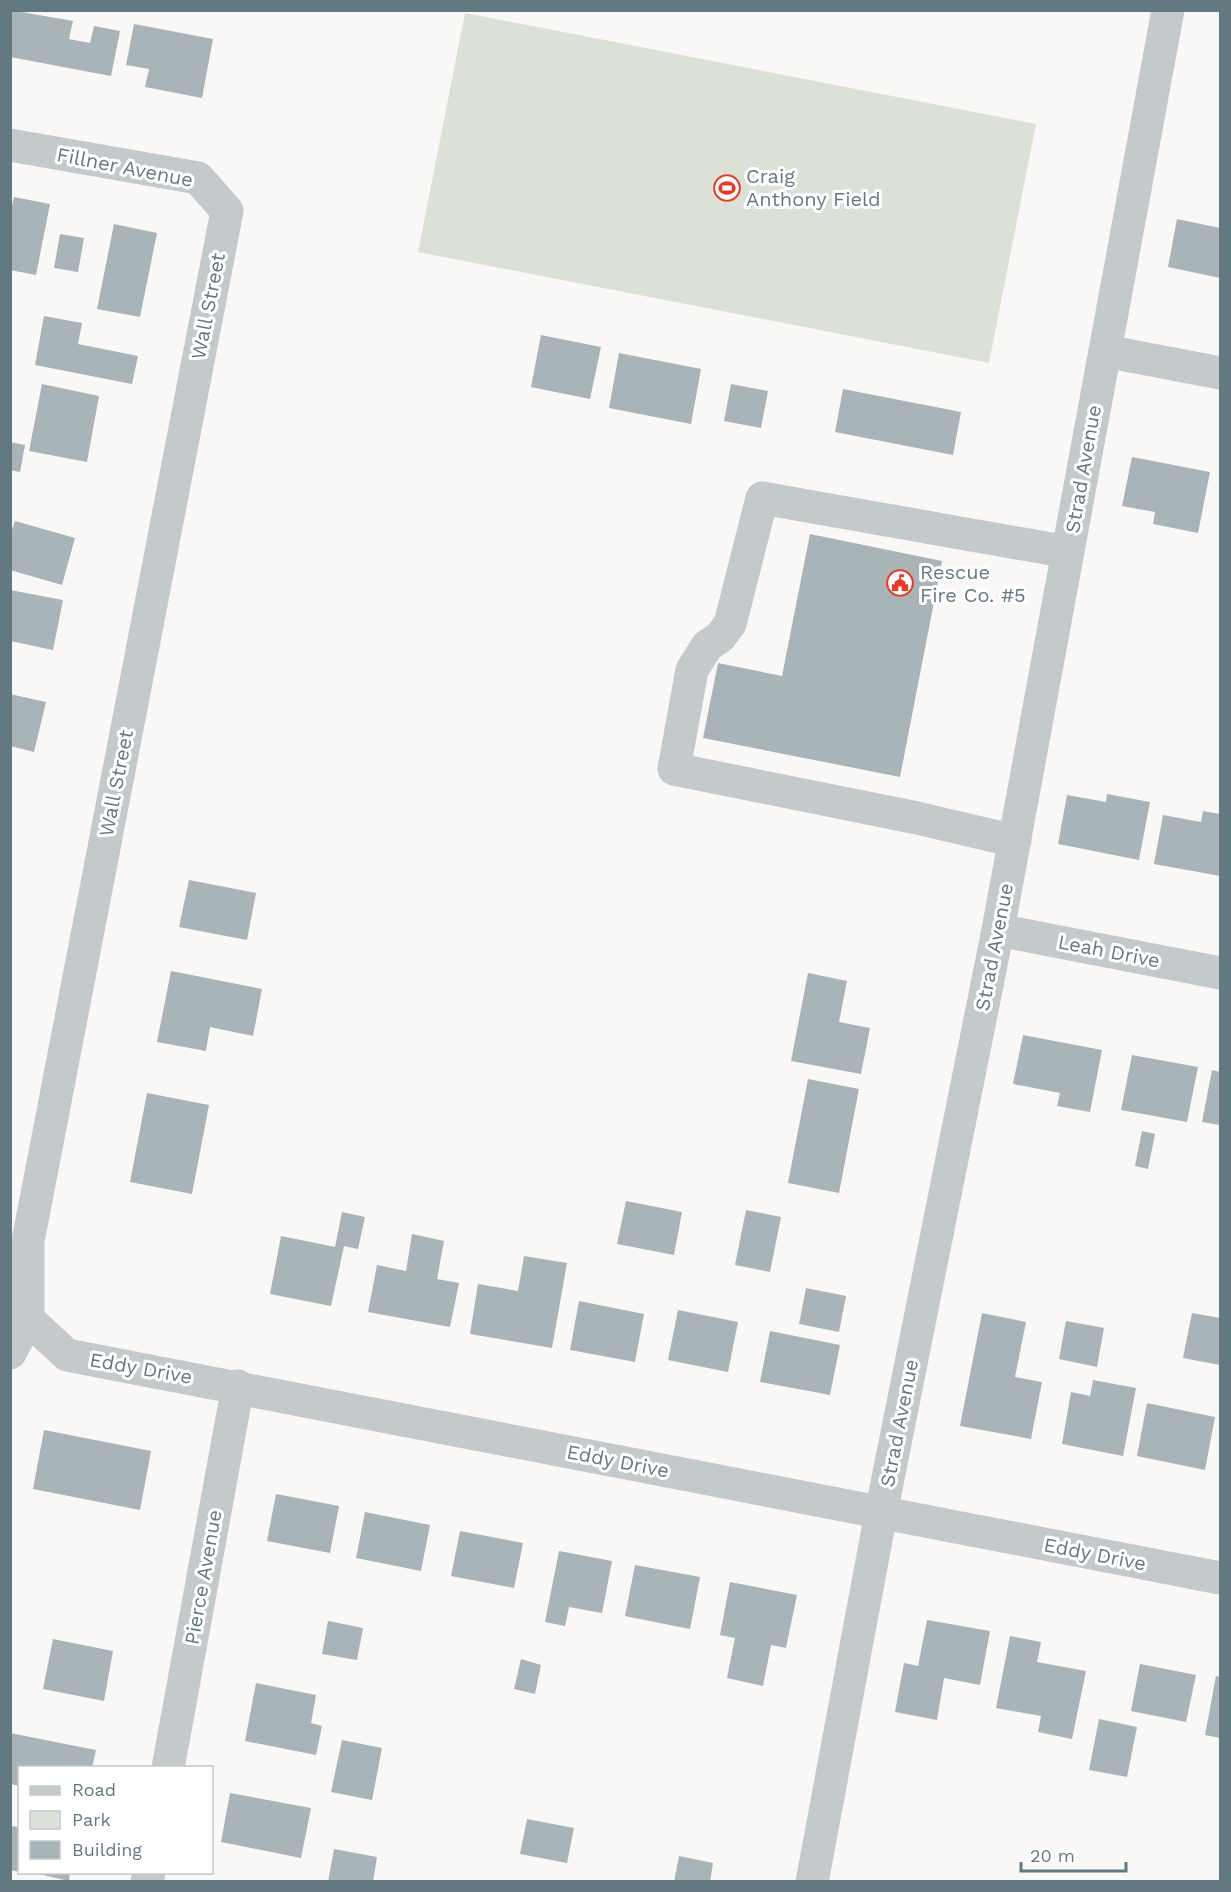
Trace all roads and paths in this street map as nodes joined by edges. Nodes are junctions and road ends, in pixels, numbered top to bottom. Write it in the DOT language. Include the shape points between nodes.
graph roads {
  1 [pos="1168,10"];
  2 [pos="10,145"];
  3 [pos="227,211"];
  4 [pos="1105,351"];
  5 [pos="1221,373"];
  6 [pos="1068,552"];
  7 [pos="1014,841"];
  8 [pos="998,930"];
  9 [pos="1221,973"];
  10 [pos="28,1319"];
  11 [pos="10,1353"];
  12 [pos="238,1386"];
  13 [pos="881,1514"];
  14 [pos="1221,1578"];
  15 [pos="168,1766"];
  16 [pos="812,1881"];
  1 -- 4 [label="street, Strad Avenue"];
  2 -- 3 [label="street, Fillner Avenue" via="198,178"];
  3 -- 10 [label="street, Wall Street" via="28,1241"];
  4 -- 5 [label="street"];
  4 -- 6 [label="street, Strad Avenue"];
  6 -- 7 [label="street, Strad Avenue"];
  6 -- 7 [label="street" via="762,498 730,624 697,657 688,685 674,769"];
  7 -- 8 [label="street, Strad Avenue"];
  8 -- 9 [label="street, Leah Drive"];
  8 -- 13 [label="street, Strad Avenue"];
  10 -- 11 [label="street, Wall Street"];
  10 -- 12 [label="street, Eddy Drive" via="67,1355"];
  12 -- 13 [label="street, Eddy Drive"];
  12 -- 15 [label="street, Pierce Avenue"];
  13 -- 14 [label="street, Eddy Drive"];
  13 -- 16 [label="street, Strad Avenue"];
}
